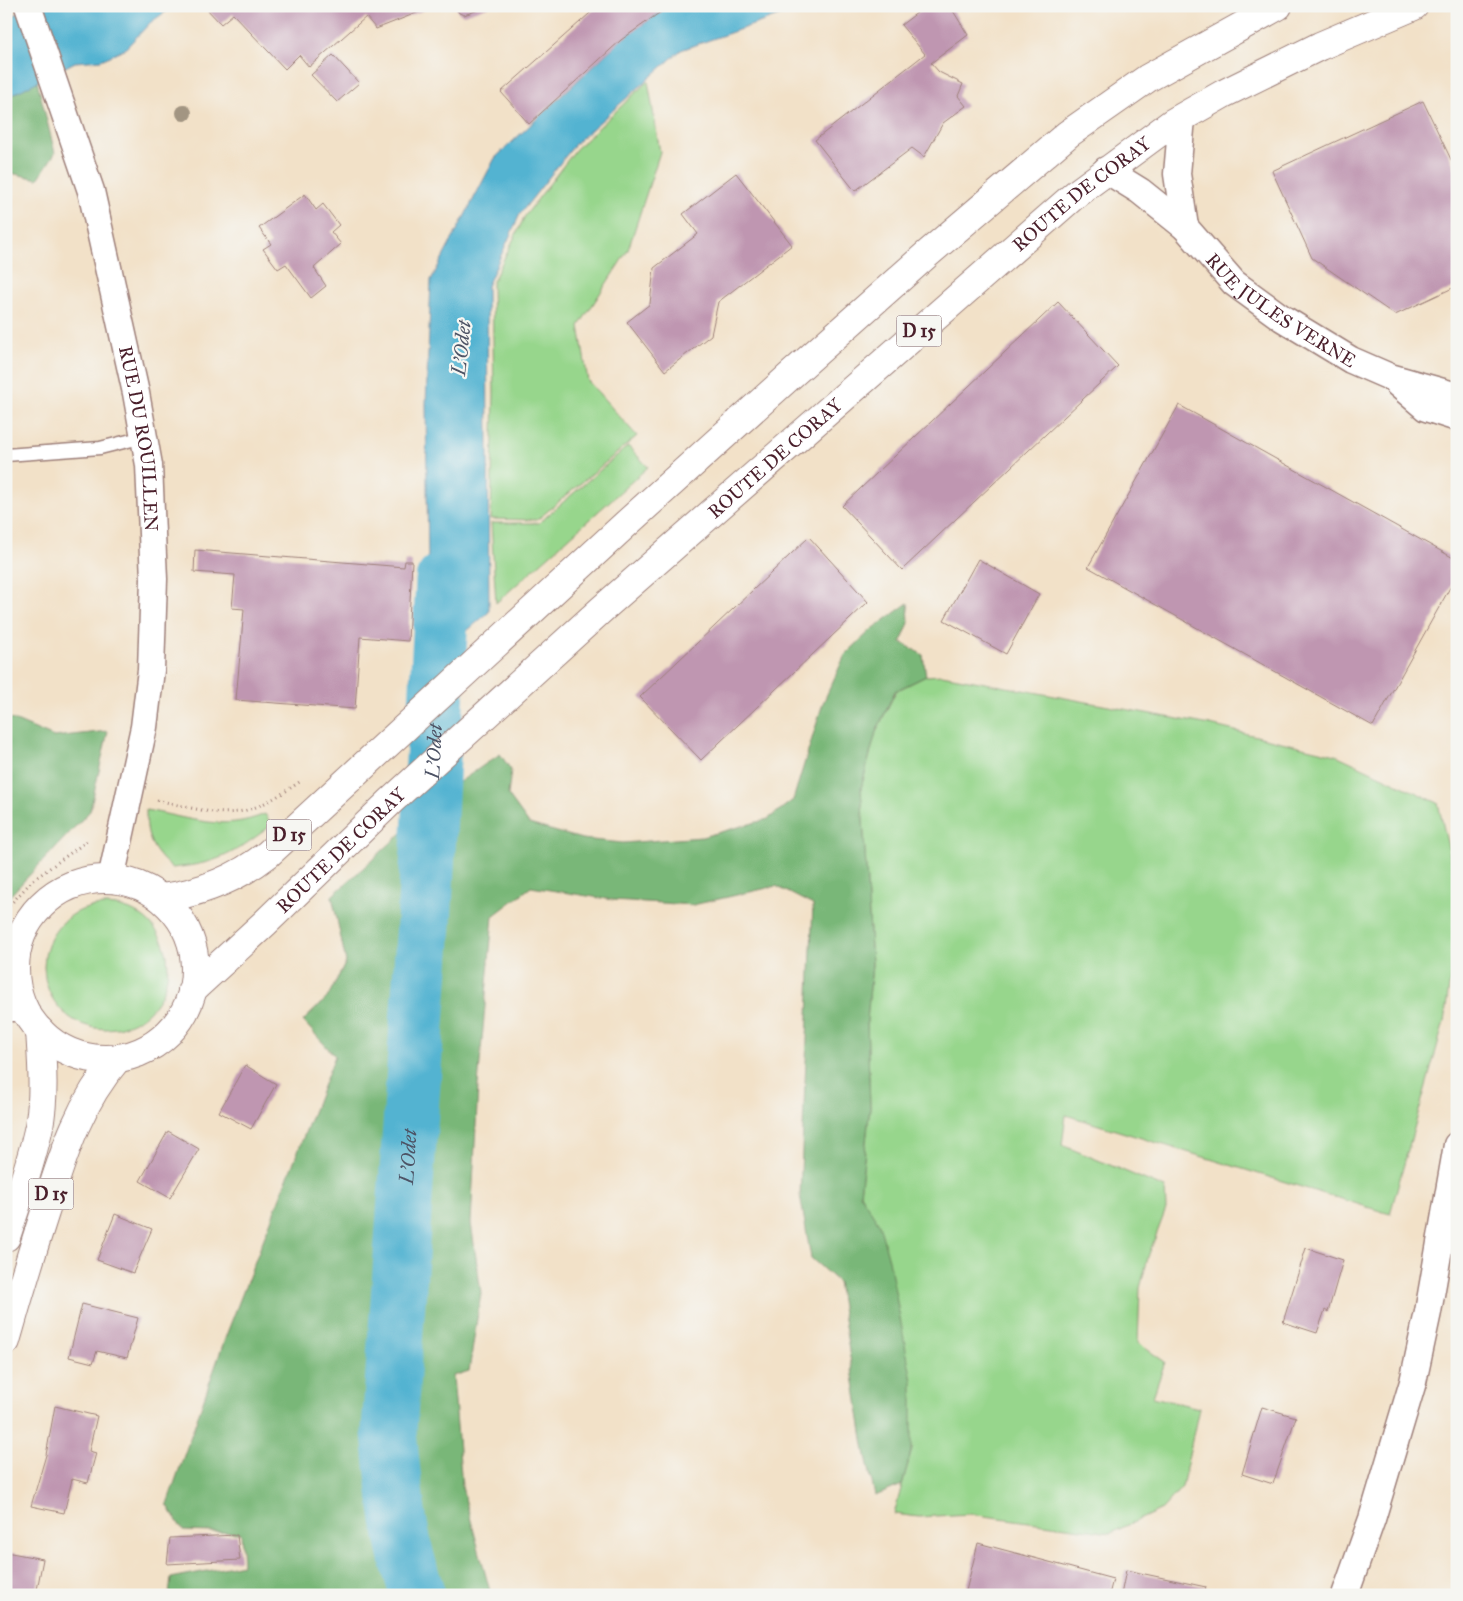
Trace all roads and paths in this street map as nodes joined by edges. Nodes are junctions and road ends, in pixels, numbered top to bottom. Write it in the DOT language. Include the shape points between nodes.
graph roads {
  1 [pos="28,6"];
  2 [pos="1278,6"];
  3 [pos="1414,6"];
  4 [pos="1182,118"];
  5 [pos="1106,170"];
  6 [pos="1185,227"];
  7 [pos="1390,377"];
  8 [pos="1457,396"];
  9 [pos="1457,418"];
  10 [pos="144,437"];
  11 [pos="6,455"];
  12 [pos="304,779"];
  13 [pos="131,788"];
  14 [pos="97,833"];
  15 [pos="111,879"];
  16 [pos="162,898"];
  17 [pos="6,909"];
  18 [pos="12,950"];
  19 [pos="192,990"];
  20 [pos="15,1008"];
  21 [pos="40,1031"];
  22 [pos="118,1058"];
  23 [pos="1457,1145"];
  24 [pos="6,1237"];
  25 [pos="6,1341"];
  26 [pos="1345,1595"];
  1 -- 10 [label="street, RUE DU ROUILLEN" via="91,191"];
  2 -- 16 [label="main road, D 15" via="1148,78 1068,134 798,368 250,868 218,884"];
  3 -- 4 [label="main road, ROUTE DE CORAY / D 15" via="1266,72"];
  4 -- 5 [label="main road, ROUTE DE CORAY / D 15"];
  4 -- 6 [label="street" via="1177,174"];
  5 -- 6 [label="street, RUE JULES VERNE" via="1140,191"];
  5 -- 19 [label="main road, ROUTE DE CORAY / D 15" via="976,280 472,727"];
  6 -- 7 [label="street, RUE JULES VERNE" via="1234,283 1266,307 1330,348"];
  7 -- 8 [label="street, RUE JULES VERNE"];
  7 -- 9 [label="street, RUE JULES VERNE" via="1426,408"];
  10 -- 11 [label="lane" via="100,448"];
  10 -- 13 [label="street, RUE DU ROUILLEN" via="153,524 154,630 144,727"];
  12 -- 13 [label="path" via="258,807 228,814 152,799"];
  13 -- 15 [label="street, RUE DU ROUILLEN"];
  14 -- 17 [label="path" via="33,880"];
  15 -- 16 [label="main road" via="137,884"];
  15 -- 18 [label="main road" via="89,880 69,886 51,897 32,916"];
  16 -- 19 [label="main road" via="186,928 192,946 195,966"];
  18 -- 20 [label="main road" via="17,988"];
  19 -- 22 [label="main road" via="180,1019 167,1033 153,1045"];
  20 -- 21 [label="main road"];
  21 -- 22 [label="main road" via="76,1054"];
  21 -- 24 [label="main road, D 15" via="43,1070 39,1125"];
  22 -- 25 [label="main road, D 15" via="94,1087 76,1122"];
  23 -- 26 [label="street" via="1413,1382 1372,1519"];
}
